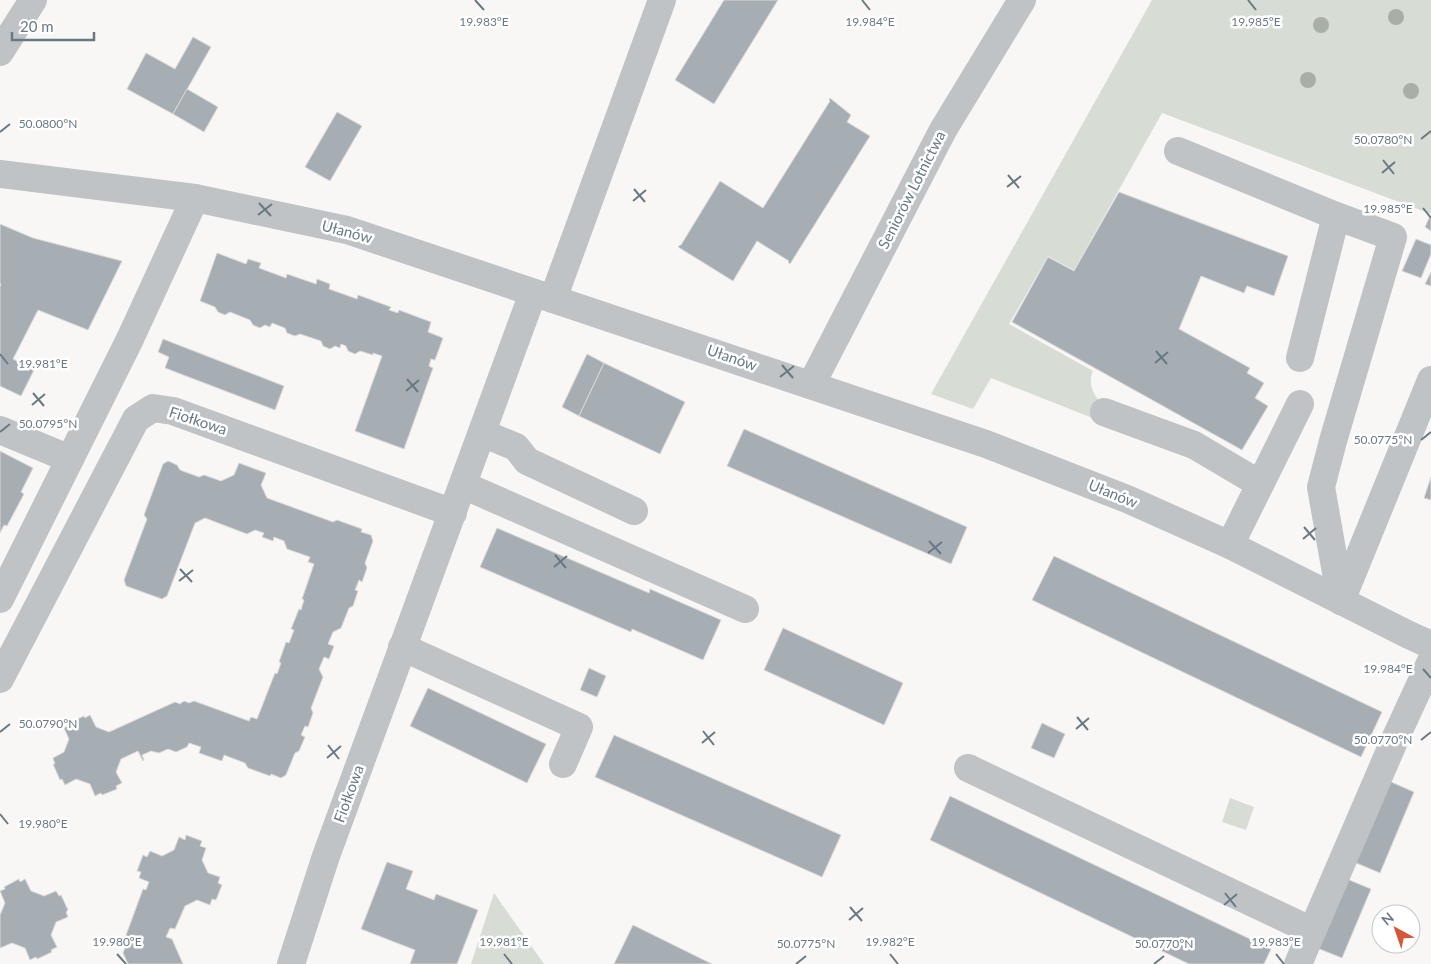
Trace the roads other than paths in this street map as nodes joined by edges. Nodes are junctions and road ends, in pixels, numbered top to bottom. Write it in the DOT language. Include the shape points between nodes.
graph roads {
  1 [pos="33,0"];
  2 [pos="662,0"];
  3 [pos="1022,0"];
  4 [pos="0,52"];
  5 [pos="1178,151"];
  6 [pos="0,174"];
  7 [pos="195,198"];
  8 [pos="1336,216"];
  9 [pos="543,296"];
  10 [pos="1300,358"];
  11 [pos="1431,380"];
  12 [pos="811,384"];
  13 [pos="1300,404"];
  14 [pos="1104,412"];
  15 [pos="0,430"];
  16 [pos="482,433"];
  17 [pos="70,458"];
  18 [pos="1260,484"];
  19 [pos="463,485"];
  20 [pos="634,511"];
  21 [pos="453,513"];
  22 [pos="1230,545"];
  23 [pos="0,599"];
  24 [pos="1341,601"];
  25 [pos="745,609"];
  26 [pos="1431,644"];
  27 [pos="402,647"];
  28 [pos="1431,660"];
  29 [pos="0,679"];
  30 [pos="563,764"];
  31 [pos="968,768"];
  32 [pos="1312,931"];
  33 [pos="291,964"];
  34 [pos="1298,964"];
  1 -- 4 [label="street"];
  2 -- 9 [label="street, Fiołkowa"];
  3 -- 12 [label="street, Seniorów Lotnictwa" via="943,130"];
  5 -- 8 [label="street"];
  6 -- 7 [label="street, Ułanów"];
  7 -- 9 [label="street, Ułanów" via="347,230"];
  7 -- 17 [label="street" via="130,339"];
  8 -- 10 [label="street"];
  8 -- 24 [label="street" via="1393,237 1321,487"];
  9 -- 12 [label="street, Ułanów"];
  9 -- 16 [label="street, Fiołkowa"];
  11 -- 24 [label="street"];
  12 -- 22 [label="street, Ułanów" via="986,444 1128,499"];
  13 -- 18 [label="street"];
  14 -- 18 [label="street" via="1194,445"];
  15 -- 17 [label="street"];
  16 -- 19 [label="street, Fiołkowa"];
  16 -- 20 [label="street" via="516,446 527,461"];
  17 -- 23 [label="street"];
  18 -- 22 [label="street"];
  19 -- 21 [label="street, Fiołkowa"];
  19 -- 25 [label="street"];
  21 -- 27 [label="street, Fiołkowa"];
  21 -- 29 [label="street, Fiołkowa" via="173,411 153,408 136,419"];
  22 -- 24 [label="street, Ułanów"];
  24 -- 26 [label="street, Ułanów"];
  27 -- 30 [label="street" via="579,726"];
  27 -- 33 [label="street, Fiołkowa" via="326,856"];
  28 -- 32 [label="street"];
  31 -- 32 [label="street"];
  32 -- 34 [label="street"];
}
